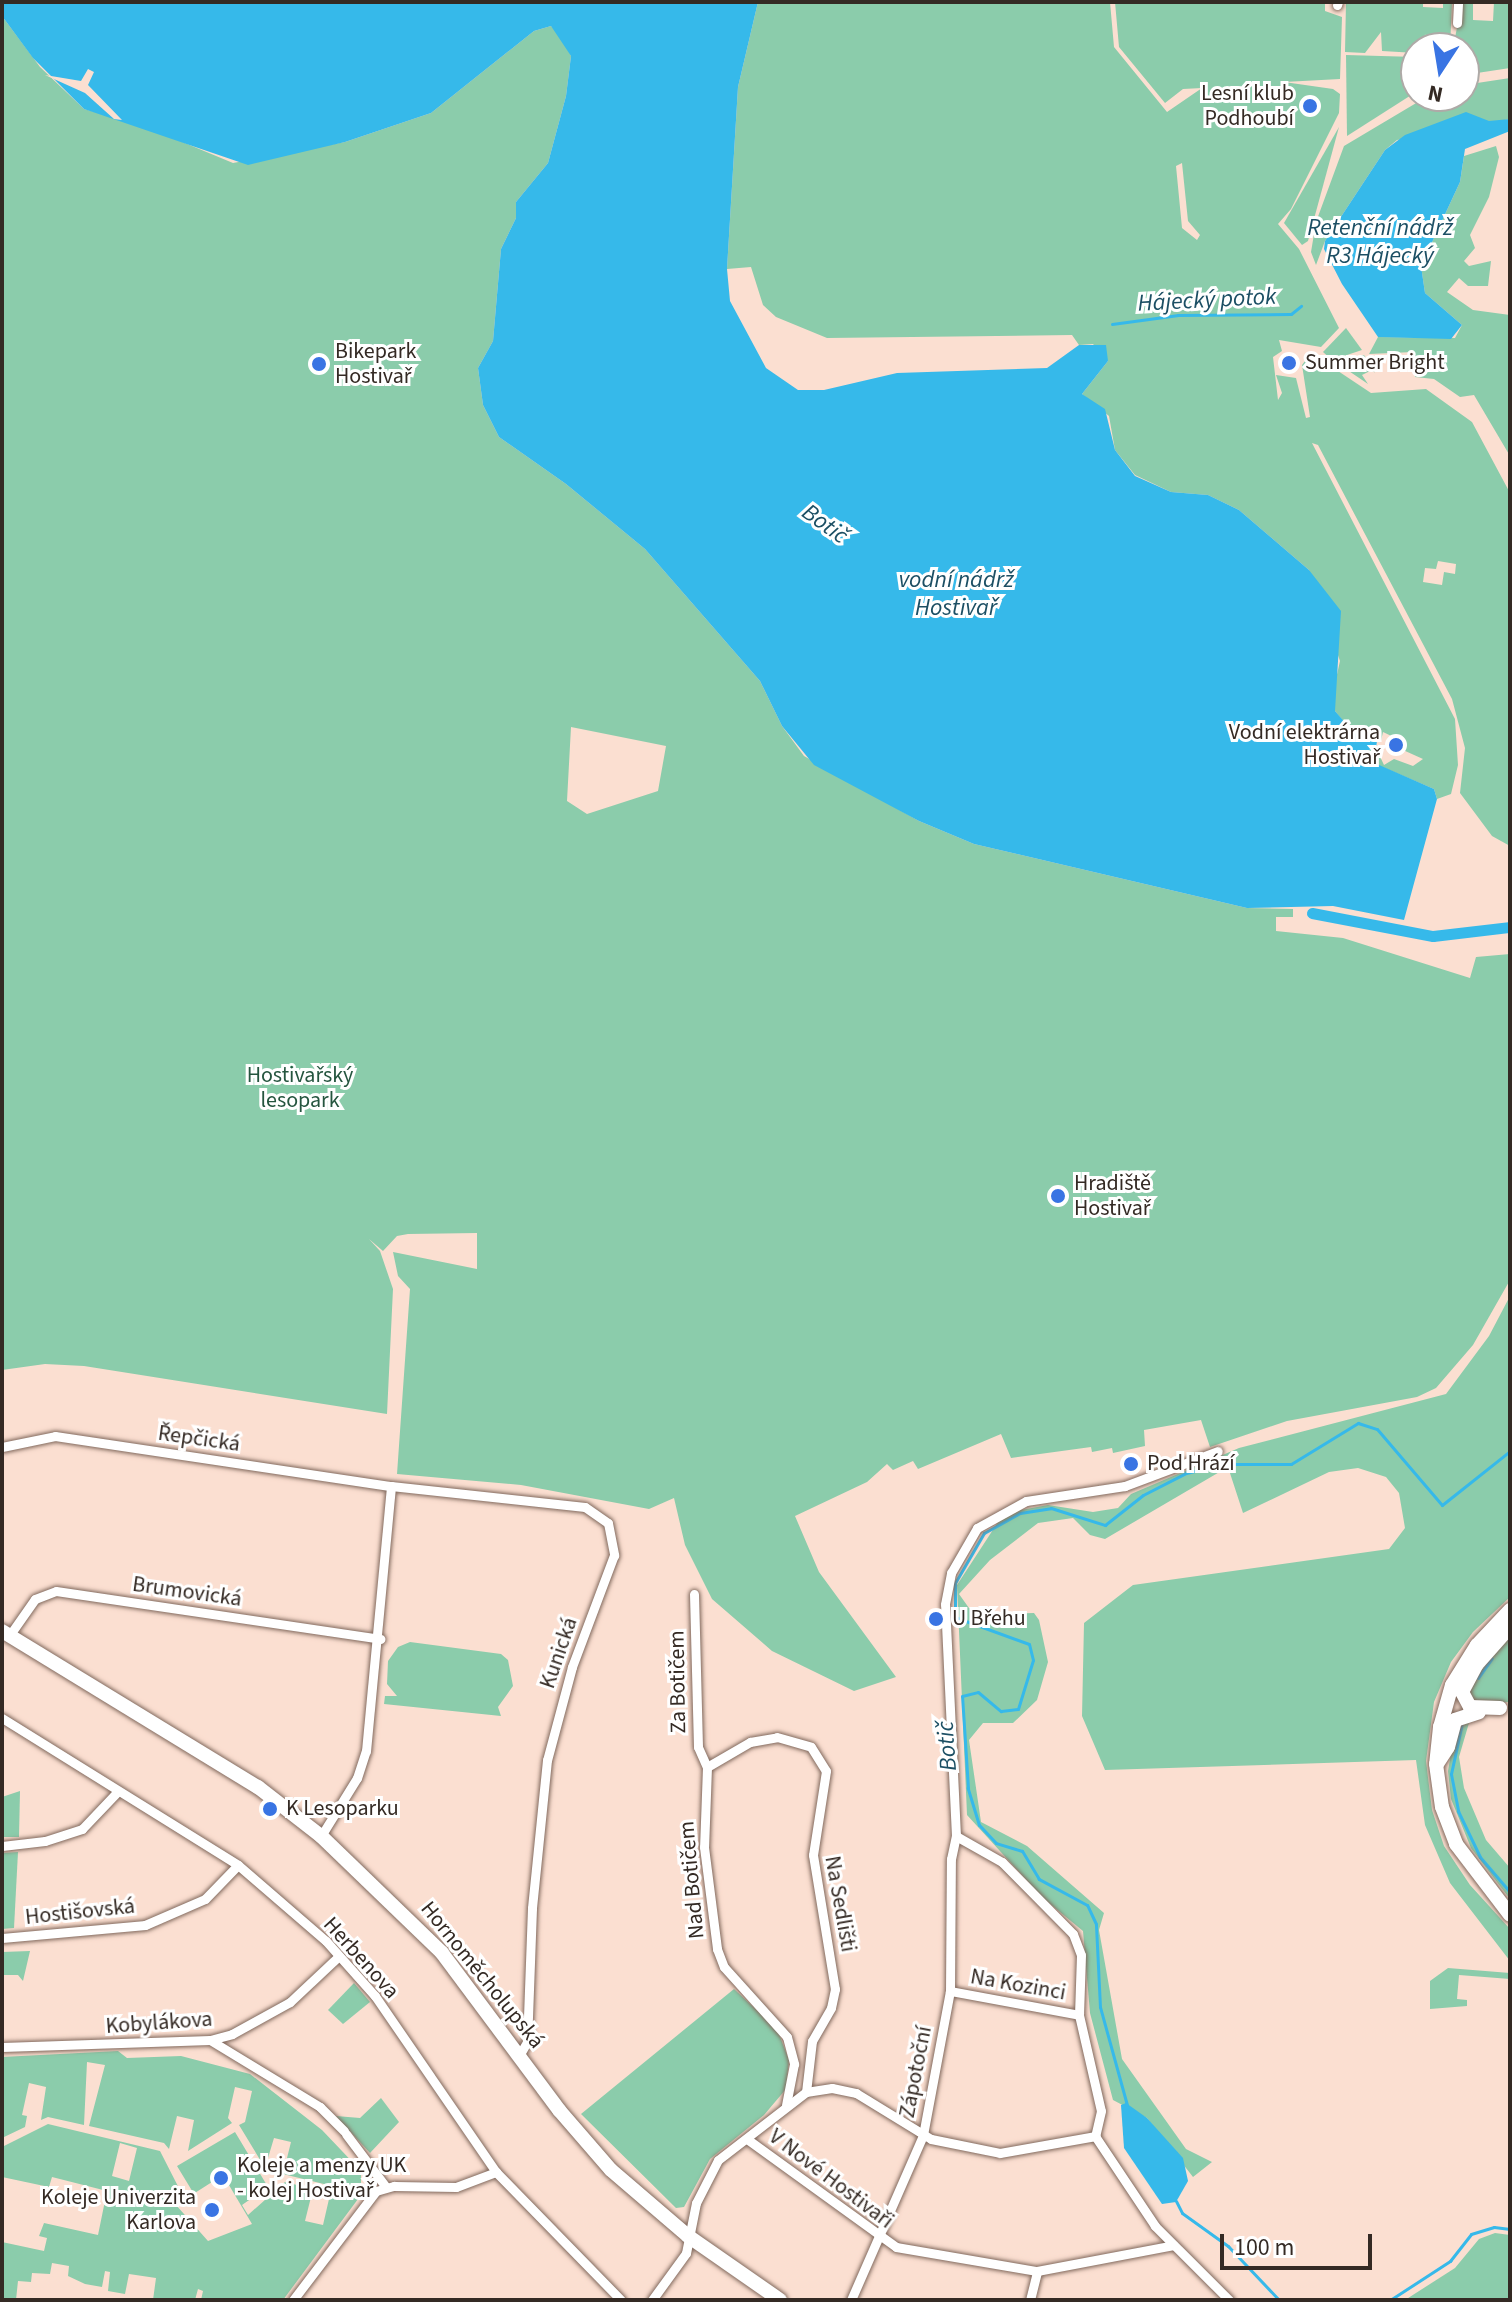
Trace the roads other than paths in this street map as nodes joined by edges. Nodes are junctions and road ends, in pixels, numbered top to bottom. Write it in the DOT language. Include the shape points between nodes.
graph roads {
  1 [pos="1458,2"];
  2 [pos="1457,23"];
  3 [pos="2,1447"];
  4 [pos="1218,1451"];
  5 [pos="391,1486"];
  6 [pos="694,1594"];
  7 [pos="1510,1610"];
  8 [pos="1510,1627"];
  9 [pos="6,1634"];
  10 [pos="380,1639"];
  11 [pos="1501,1708"];
  12 [pos="2,1718"];
  13 [pos="1436,1764"];
  14 [pos="707,1767"];
  15 [pos="118,1791"];
  16 [pos="321,1836"];
  17 [pos="956,1836"];
  18 [pos="2,1846"];
  19 [pos="238,1865"];
  20 [pos="1510,1915"];
  21 [pos="2,1938"];
  22 [pos="339,1956"];
  23 [pos="950,1991"];
  24 [pos="1079,2015"];
  25 [pos="528,2023"];
  26 [pos="212,2039"];
  27 [pos="509,2042"];
  28 [pos="2,2047"];
  29 [pos="519,2056"];
  30 [pos="806,2092"];
  31 [pos="786,2105"];
  32 [pos="923,2135"];
  33 [pos="1095,2136"];
  34 [pos="747,2139"];
  35 [pos="496,2172"];
  36 [pos="386,2187"];
  37 [pos="688,2236"];
  38 [pos="877,2236"];
  39 [pos="1174,2245"];
  40 [pos="1037,2271"];
  41 [pos="293,2300"];
  42 [pos="621,2300"];
  43 [pos="652,2300"];
  44 [pos="780,2300"];
  45 [pos="851,2300"];
  46 [pos="1030,2300"];
  47 [pos="1229,2300"];
  1 -- 2 [label="street"];
  3 -- 5 [label="street, Řepčická" via="55,1436"];
  4 -- 17 [label="street" via="1125,1486 1026,1501 971,1535 951,1573 945,1604"];
  5 -- 10 [label="street"];
  5 -- 25 [label="street, Kunická" via="585,1507 604,1518 614,1534 614,1555 567,1681 547,1760"];
  6 -- 14 [label="street, Za Botičem" via="698,1747"];
  7 -- 13 [label="street" via="1477,1645 1452,1685"];
  8 -- 11 [label="street" via="1477,1664 1462,1692 1466,1705"];
  9 -- 10 [label="street, Brumovická" via="35,1599 56,1591"];
  9 -- 16 [label="street, Hornoměcholupská" via="258,1787"];
  10 -- 16 [label="street" via="364,1760"];
  11 -- 13 [label="street" via="1456,1718 1448,1747"];
  12 -- 15 [label="street, Herbenova"];
  13 -- 20 [label="street" via="1442,1807 1456,1844"];
  14 -- 30 [label="street, Na Sedlišti" via="750,1742 790,1738 811,1747 826,1771 813,1855 835,1989 809,2052"];
  14 -- 31 [label="street, Nad Botičem" via="704,1847 717,1949 724,1967 787,2037 794,2064"];
  15 -- 18 [label="street" via="82,1829 45,1841"];
  15 -- 19 [label="street, Herbenova"];
  16 -- 27 [label="street, Hornoměcholupská" via="427,1937"];
  17 -- 23 [label="street, Zápotoční" via="951,1859"];
  17 -- 24 [label="street" via="1002,1862 1073,1934 1081,1955"];
  19 -- 21 [label="street, Hostišovská" via="199,1903 145,1925"];
  19 -- 22 [label="street, Herbenova"];
  22 -- 26 [label="street, Kobylákova" via="271,2015"];
  22 -- 35 [label="street, Herbenova" via="382,2005"];
  23 -- 24 [label="street, Na Kozinci"];
  23 -- 32 [label="street, Zápotoční"];
  24 -- 33 [label="street" via="1101,2111"];
  25 -- 27 [label="street"];
  25 -- 29 [label="street, Kunická" via="527,2042"];
  26 -- 28 [label="street, Kobylákova"];
  26 -- 36 [label="street" via="320,2107"];
  27 -- 29 [label="street, Hornoměcholupská"];
  29 -- 37 [label="street, Hornoměcholupská" via="601,2159"];
  30 -- 31 [label="street"];
  30 -- 32 [label="street" via="832,2088 856,2093"];
  31 -- 34 [label="street"];
  32 -- 33 [label="street" via="1000,2153"];
  32 -- 38 [label="street, Zápotoční"];
  33 -- 39 [label="street" via="1155,2226"];
  34 -- 37 [label="street" via="727,2150 712,2169"];
  34 -- 38 [label="street, V Nové Hostivaři"];
  35 -- 36 [label="street" via="456,2187"];
  35 -- 42 [label="street, Herbenova"];
  36 -- 41 [label="street" via="370,2196"];
  37 -- 43 [label="street" via="686,2253"];
  37 -- 44 [label="street, Hornoměcholupská"];
  38 -- 40 [label="street, V Nové Hostivaři" via="896,2247"];
  38 -- 45 [label="street, Zápotoční"];
  39 -- 40 [label="street, V Nové Hostivaři"];
  39 -- 47 [label="street"];
  40 -- 46 [label="street"];
}
